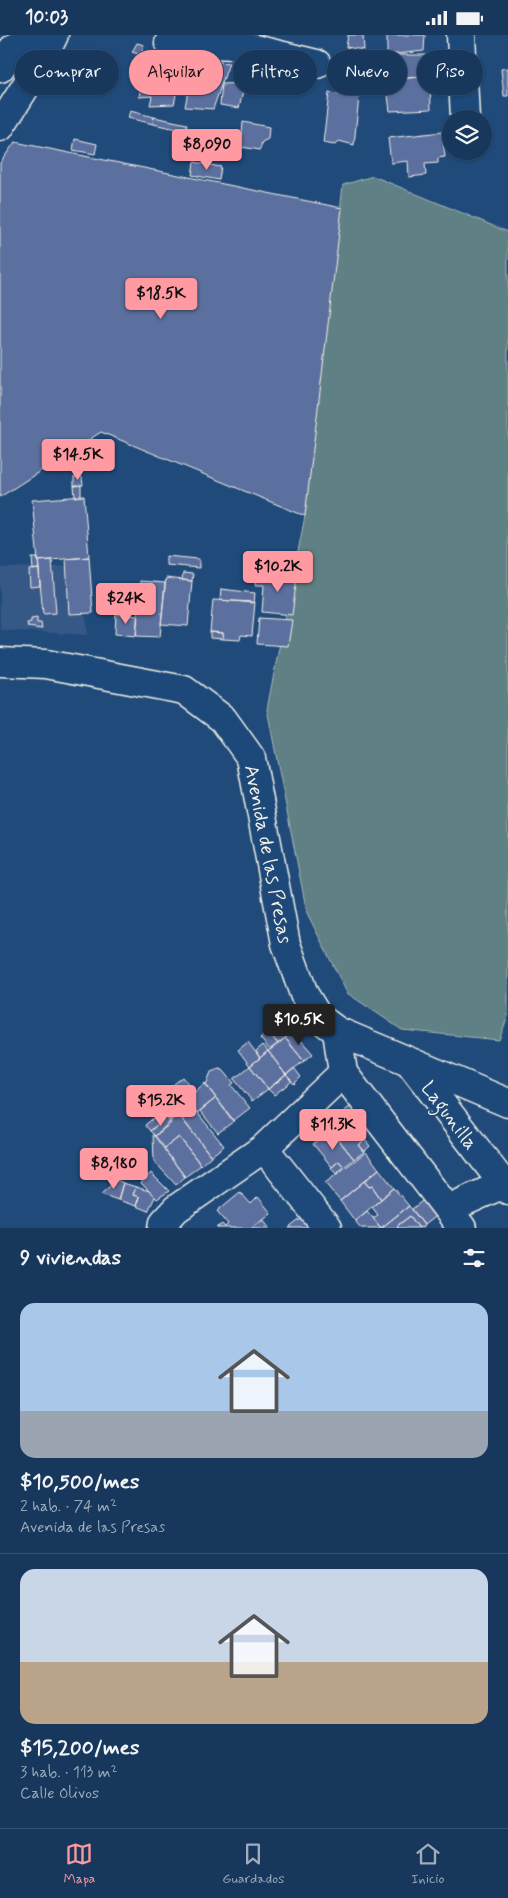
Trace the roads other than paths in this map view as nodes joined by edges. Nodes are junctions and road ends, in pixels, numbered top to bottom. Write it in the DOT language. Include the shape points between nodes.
graph roads {
  1 [pos="30,35"];
  2 [pos="54,35"];
  3 [pos="461,35"];
  4 [pos="240,40"];
  5 [pos="169,43"];
  6 [pos="272,50"];
  7 [pos="0,68"];
  8 [pos="465,110"];
  9 [pos="0,127"];
  10 [pos="0,661"];
  11 [pos="337,1031"];
  12 [pos="411,1064"];
  13 [pos="343,1073"];
  14 [pos="508,1103"];
  15 [pos="264,1148"];
  16 [pos="506,1185"];
  17 [pos="455,1219"];
  18 [pos="163,1228"];
  19 [pos="327,1228"];
  1 -- 7 [label="street"];
  2 -- 9 [label="street"];
  3 -- 8 [label="street"];
  4 -- 5 [label="street"];
  4 -- 6 [label="street"];
  10 -- 11 [label="street, Avenida de las Presas" via="46,664 184,690 224,719 251,758 286,945 304,994 318,1017"];
  11 -- 12 [label="street, Avenida de las Presas"];
  11 -- 13 [label="street"];
  12 -- 14 [label="street, Avenida de las Presas"];
  12 -- 16 [label="street, Lagunilla"];
  13 -- 15 [label="street"];
  13 -- 17 [label="street"];
  15 -- 18 [label="street" via="176,1209 164,1222"];
  15 -- 19 [label="street"];
  16 -- 17 [label="street"];
}
